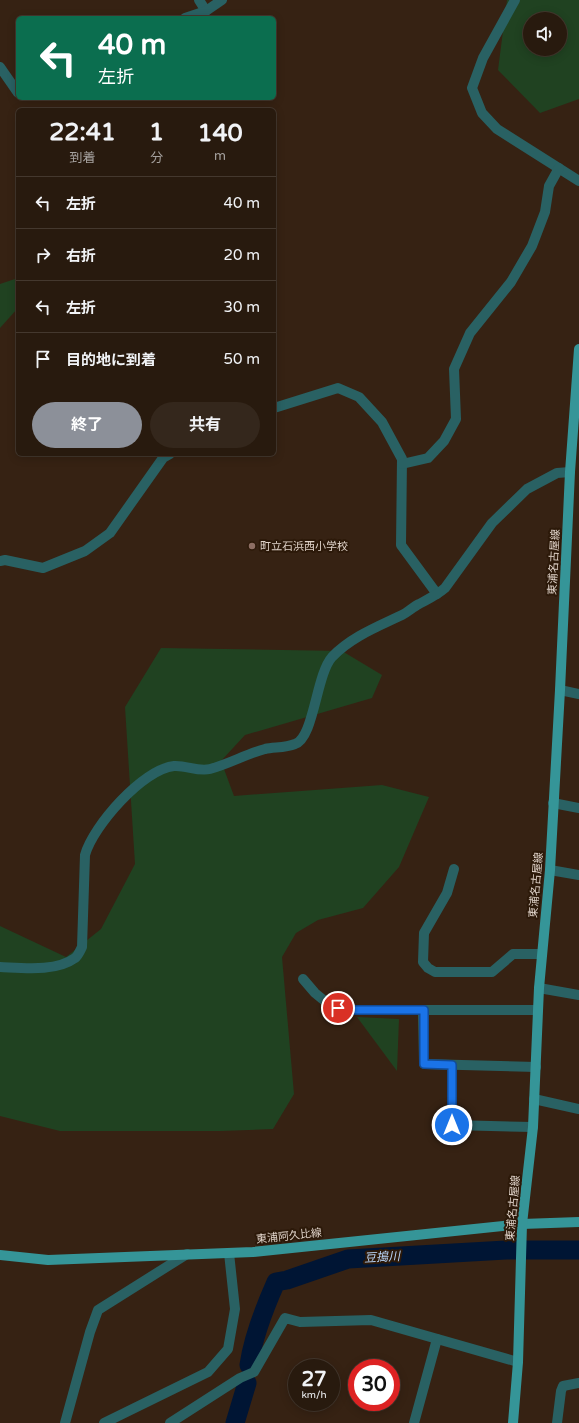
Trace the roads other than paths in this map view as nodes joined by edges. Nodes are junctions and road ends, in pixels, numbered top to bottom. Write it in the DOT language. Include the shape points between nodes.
graph roads {
  1 [pos="199,0"];
  2 [pos="222,0"];
  3 [pos="515,0"];
  4 [pos="206,10"];
  5 [pos="190,16"];
  6 [pos="0,67"];
  7 [pos="16,90"];
  8 [pos="559,168"];
  9 [pos="579,181"];
  10 [pos="579,349"];
  11 [pos="276,407"];
  12 [pos="577,418"];
  13 [pos="166,456"];
  14 [pos="402,464"];
  15 [pos="570,472"];
  16 [pos="0,561"];
  17 [pos="437,594"];
  18 [pos="560,690"];
  19 [pos="579,694"];
  20 [pos="554,803"];
  21 [pos="579,808"];
  22 [pos="454,868"];
  23 [pos="550,870"];
  24 [pos="579,875"];
  25 [pos="542,954"];
  26 [pos="0,967"];
  27 [pos="303,979"];
  28 [pos="539,988"];
  29 [pos="579,995"];
  30 [pos="424,1010"];
  31 [pos="538,1010"];
  32 [pos="452,1065"];
  33 [pos="536,1067"];
  34 [pos="534,1099"];
  35 [pos="579,1109"];
  36 [pos="533,1126"];
  37 [pos="579,1222"];
  38 [pos="522,1224"];
  39 [pos="229,1253"];
  40 [pos="187,1254"];
  41 [pos="0,1255"];
  42 [pos="437,1339"];
  43 [pos="518,1362"];
  44 [pos="579,1383"];
  45 [pos="65,1423"];
  46 [pos="104,1423"];
  47 [pos="170,1423"];
  48 [pos="414,1423"];
  49 [pos="513,1423"];
  50 [pos="557,1423"];
  1 -- 4 [label="street"];
  2 -- 4 [label="street"];
  3 -- 8 [label="street" via="483,58 472,88 482,113 497,129"];
  4 -- 5 [label="street"];
  6 -- 7 [label="street"];
  8 -- 9 [label="street"];
  8 -- 14 [label="street" via="549,186 545,212 532,246 511,282 470,333 454,369 456,419 444,441 428,458"];
  10 -- 12 [label="main road, 東浦名古屋線"];
  11 -- 14 [label="street" via="338,388 359,397 382,422 402,459"];
  12 -- 15 [label="main road, 東浦名古屋線"];
  13 -- 16 [label="street" via="110,532 85,550 42,568"];
  14 -- 17 [label="street" via="401,545"];
  15 -- 17 [label="street" via="557,473 527,489 492,523 445,588"];
  15 -- 18 [label="main road, 東浦名古屋線"];
  17 -- 26 [label="street" via="361,635 332,657 326,666 308,727 302,739 296,744 264,749 210,769 174,766 156,772 145,780 118,804 88,846 85,855 82,947 76,958 45,968"];
  18 -- 19 [label="street"];
  18 -- 20 [label="main road, 東浦名古屋線"];
  20 -- 21 [label="street"];
  20 -- 23 [label="main road, 東浦名古屋線"];
  22 -- 25 [label="street" via="447,893 424,932 423,962 428,968 435,972 492,972 514,954"];
  23 -- 24 [label="street"];
  23 -- 25 [label="main road, 東浦名古屋線"];
  25 -- 28 [label="main road, 東浦名古屋線"];
  27 -- 30 [label="street" via="315,993 338,1008"];
  28 -- 29 [label="street"];
  28 -- 31 [label="main road, 東浦名古屋線"];
  30 -- 31 [label="street"];
  30 -- 32 [label="street" via="424,1064"];
  31 -- 33 [label="main road, 東浦名古屋線"];
  32 -- 33 [label="street"];
  32 -- 36 [label="street" via="452,1125"];
  33 -- 34 [label="main road, 東浦名古屋線"];
  34 -- 35 [label="street"];
  34 -- 36 [label="main road, 東浦名古屋線"];
  36 -- 38 [label="main road, 東浦名古屋線"];
  37 -- 38 [label="main road, 東浦阿久比線"];
  38 -- 39 [label="main road, 東浦阿久比線"];
  38 -- 43 [label="main road, 東浦名古屋線"];
  39 -- 40 [label="main road, 東浦阿久比線"];
  39 -- 46 [label="street" via="235,1309 228,1348 208,1372"];
  40 -- 41 [label="main road, 東浦阿久比線" via="48,1260"];
  40 -- 45 [label="street" via="98,1310"];
  42 -- 43 [label="street"];
  42 -- 47 [label="street" via="371,1320 300,1322 285,1318 254,1372 240,1378"];
  42 -- 48 [label="street"];
  43 -- 49 [label="main road, 東浦名古屋線"];
  44 -- 50 [label="street" via="563,1386"];
}
